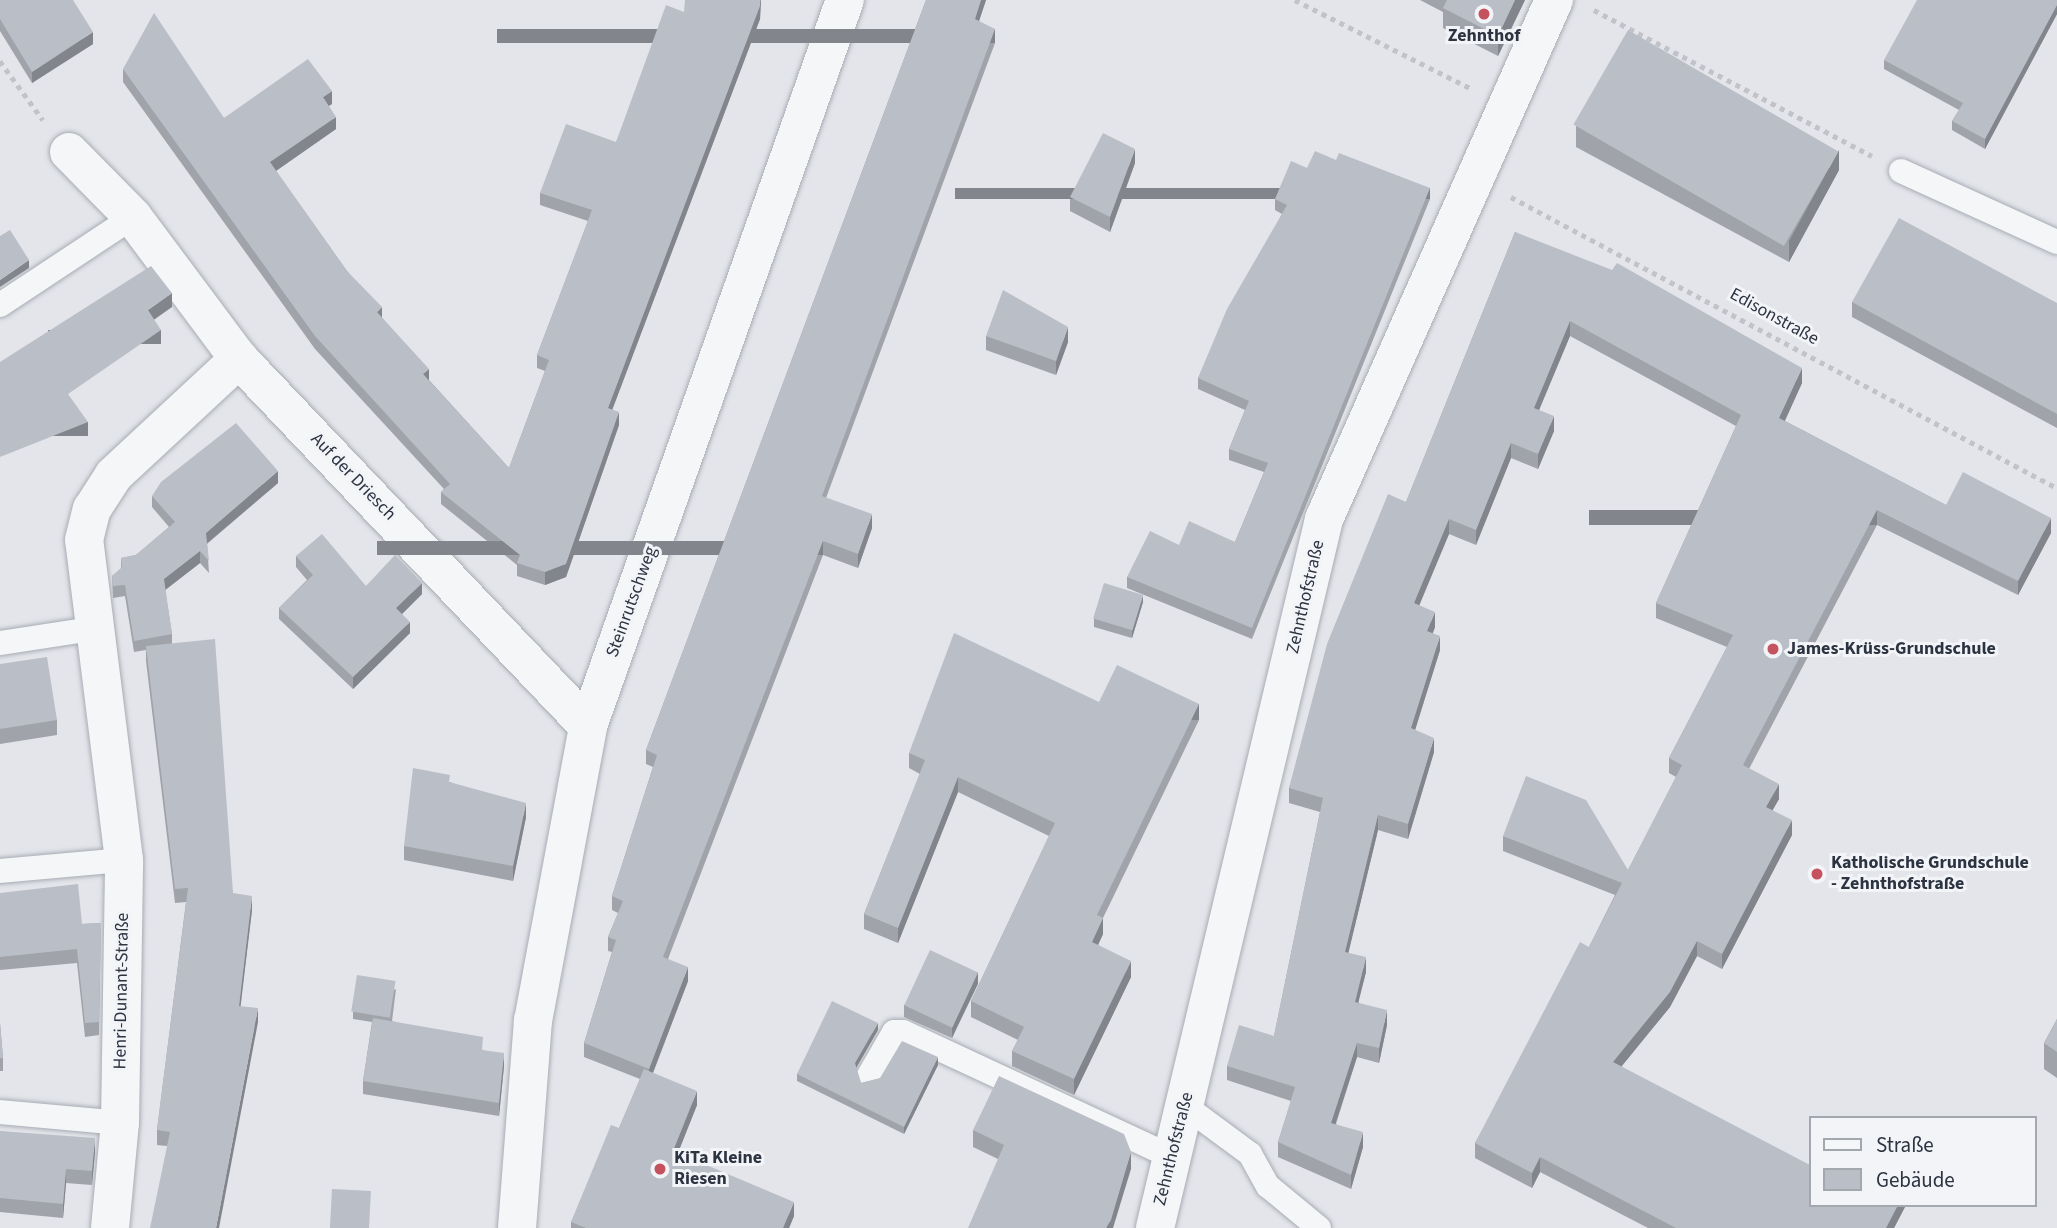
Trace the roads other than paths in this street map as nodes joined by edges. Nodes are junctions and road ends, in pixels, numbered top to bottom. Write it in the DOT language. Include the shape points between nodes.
graph roads {
  1 [pos="845,0"];
  2 [pos="1571,3"];
  3 [pos="69,152"];
  4 [pos="1901,172"];
  5 [pos="132,217"];
  6 [pos="2057,242"];
  7 [pos="0,305"];
  8 [pos="239,359"];
  9 [pos="92,629"];
  10 [pos="0,643"];
  11 [pos="588,726"];
  12 [pos="124,859"];
  13 [pos="0,871"];
  14 [pos="868,1077"];
  15 [pos="1185,1105"];
  16 [pos="0,1112"];
  17 [pos="120,1123"];
  18 [pos="1172,1157"];
  19 [pos="110,1228"];
  20 [pos="517,1228"];
  21 [pos="1155,1228"];
  22 [pos="1319,1228"];
  1 -- 11 [label="street, Steinrutschweg"];
  2 -- 15 [label="street, Zehnthofstraße" via="1505,106 1324,519"];
  3 -- 5 [label="street, Auf der Driesch"];
  4 -- 6 [label="lane"];
  5 -- 7 [label="lane"];
  5 -- 8 [label="street, Auf der Driesch"];
  8 -- 9 [label="street, Henri-Dunant-Straße" via="114,475 92,509 84,540"];
  8 -- 11 [label="street, Auf der Driesch"];
  9 -- 10 [label="lane"];
  9 -- 12 [label="street, Henri-Dunant-Straße"];
  11 -- 20 [label="street, Steinrutschweg" via="533,1021"];
  12 -- 13 [label="lane"];
  12 -- 17 [label="street, Henri-Dunant-Straße"];
  14 -- 18 [label="lane" via="894,1032 903,1032"];
  15 -- 18 [label="street, Zehnthofstraße"];
  15 -- 22 [label="lane" via="1250,1154 1268,1186"];
  16 -- 17 [label="lane"];
  17 -- 19 [label="street, Henri-Dunant-Straße"];
  18 -- 21 [label="street, Zehnthofstraße"];
}
